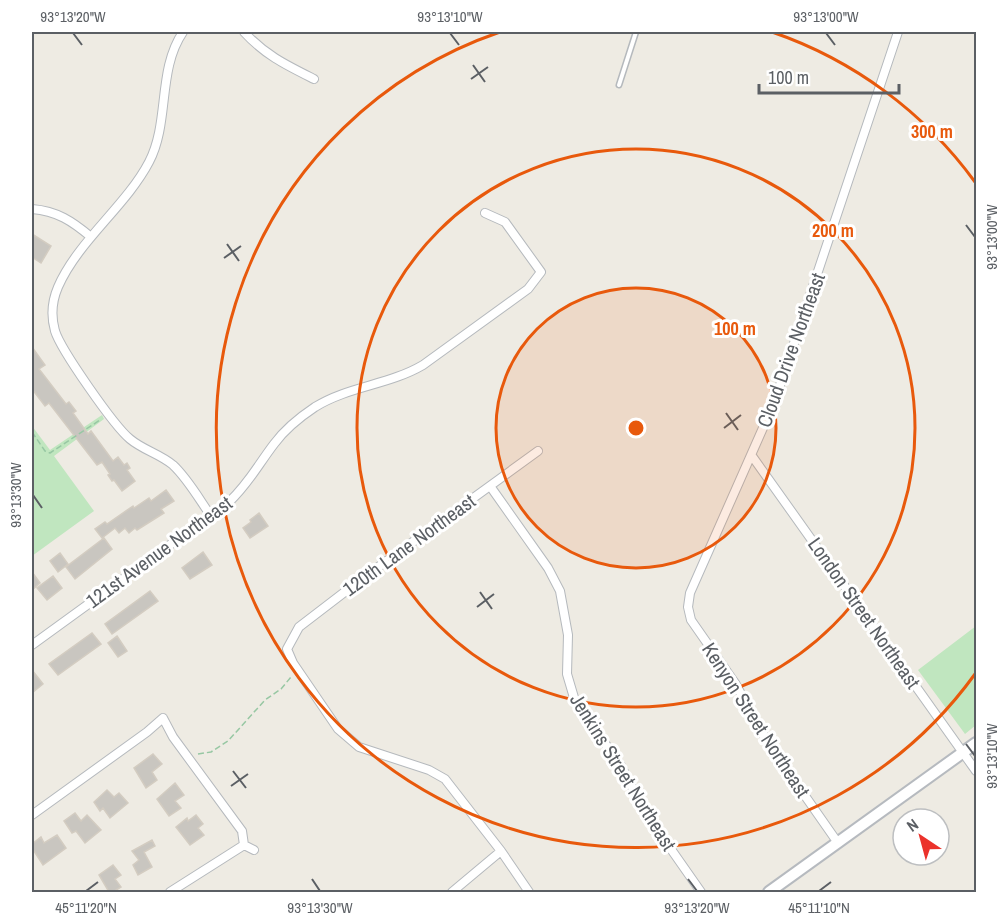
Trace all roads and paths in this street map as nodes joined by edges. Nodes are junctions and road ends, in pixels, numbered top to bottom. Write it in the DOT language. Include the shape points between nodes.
graph roads {
  1 [pos="183,32"];
  2 [pos="244,32"];
  3 [pos="636,32"];
  4 [pos="898,32"];
  5 [pos="314,79"];
  6 [pos="619,85"];
  7 [pos="32,209"];
  8 [pos="485,213"];
  9 [pos="91,237"];
  10 [pos="108,414"];
  11 [pos="32,432"];
  12 [pos="538,451"];
  13 [pos="752,456"];
  14 [pos="490,486"];
  15 [pos="211,516"];
  16 [pos="690,593"];
  17 [pos="32,645"];
  18 [pos="298,670"];
  19 [pos="976,743"];
  20 [pos="963,753"];
  21 [pos="189,759"];
  22 [pos="976,771"];
  23 [pos="32,815"];
  24 [pos="838,843"];
  25 [pos="244,845"];
  26 [pos="254,850"];
  27 [pos="501,851"];
  28 [pos="170,892"];
  29 [pos="452,892"];
  30 [pos="529,892"];
  31 [pos="701,892"];
  32 [pos="769,892"];
  1 -- 9 [label="street" via="174,46 152,155"];
  2 -- 5 [label="street" via="276,60"];
  3 -- 6 [label="lane"];
  4 -- 13 [label="street, Cloud Drive Northeast" via="778,392"];
  7 -- 9 [label="street" via="57,213"];
  8 -- 15 [label="street, 121st Avenue Northeast" via="505,222 541,272 528,288 423,365 392,380 333,398 298,419 274,443 252,478"];
  9 -- 10 [label="street" via="57,288 53,321 61,344"];
  10 -- 11 [label="path" via="50,453"];
  10 -- 15 [label="street" via="130,440 174,466"];
  12 -- 14 [label="street, 120th Lane Northeast"];
  13 -- 16 [label="street, Cloud Drive Northeast"];
  13 -- 20 [label="street, London Street Northeast"];
  14 -- 18 [label="street, 120th Lane Northeast" via="299,627 288,647"];
  14 -- 31 [label="street, Jenkins Street Northeast" via="560,591 568,635 567,674 575,701"];
  15 -- 17 [label="street, 121st Avenue Northeast"];
  16 -- 24 [label="street, Kenyon Street Northeast" via="691,620 735,683 766,740"];
  18 -- 21 [label="path" via="228,741"];
  18 -- 27 [label="street" via="338,729 359,747 445,779"];
  19 -- 20 [label="street"];
  20 -- 22 [label="street, London Street Northeast"];
  20 -- 24 [label="street"];
  21 -- 23 [label="street" via="163,718"];
  21 -- 25 [label="street" via="242,831"];
  24 -- 32 [label="street"];
  25 -- 26 [label="street"];
  25 -- 28 [label="street"];
  27 -- 29 [label="street"];
  27 -- 30 [label="street"];
}
